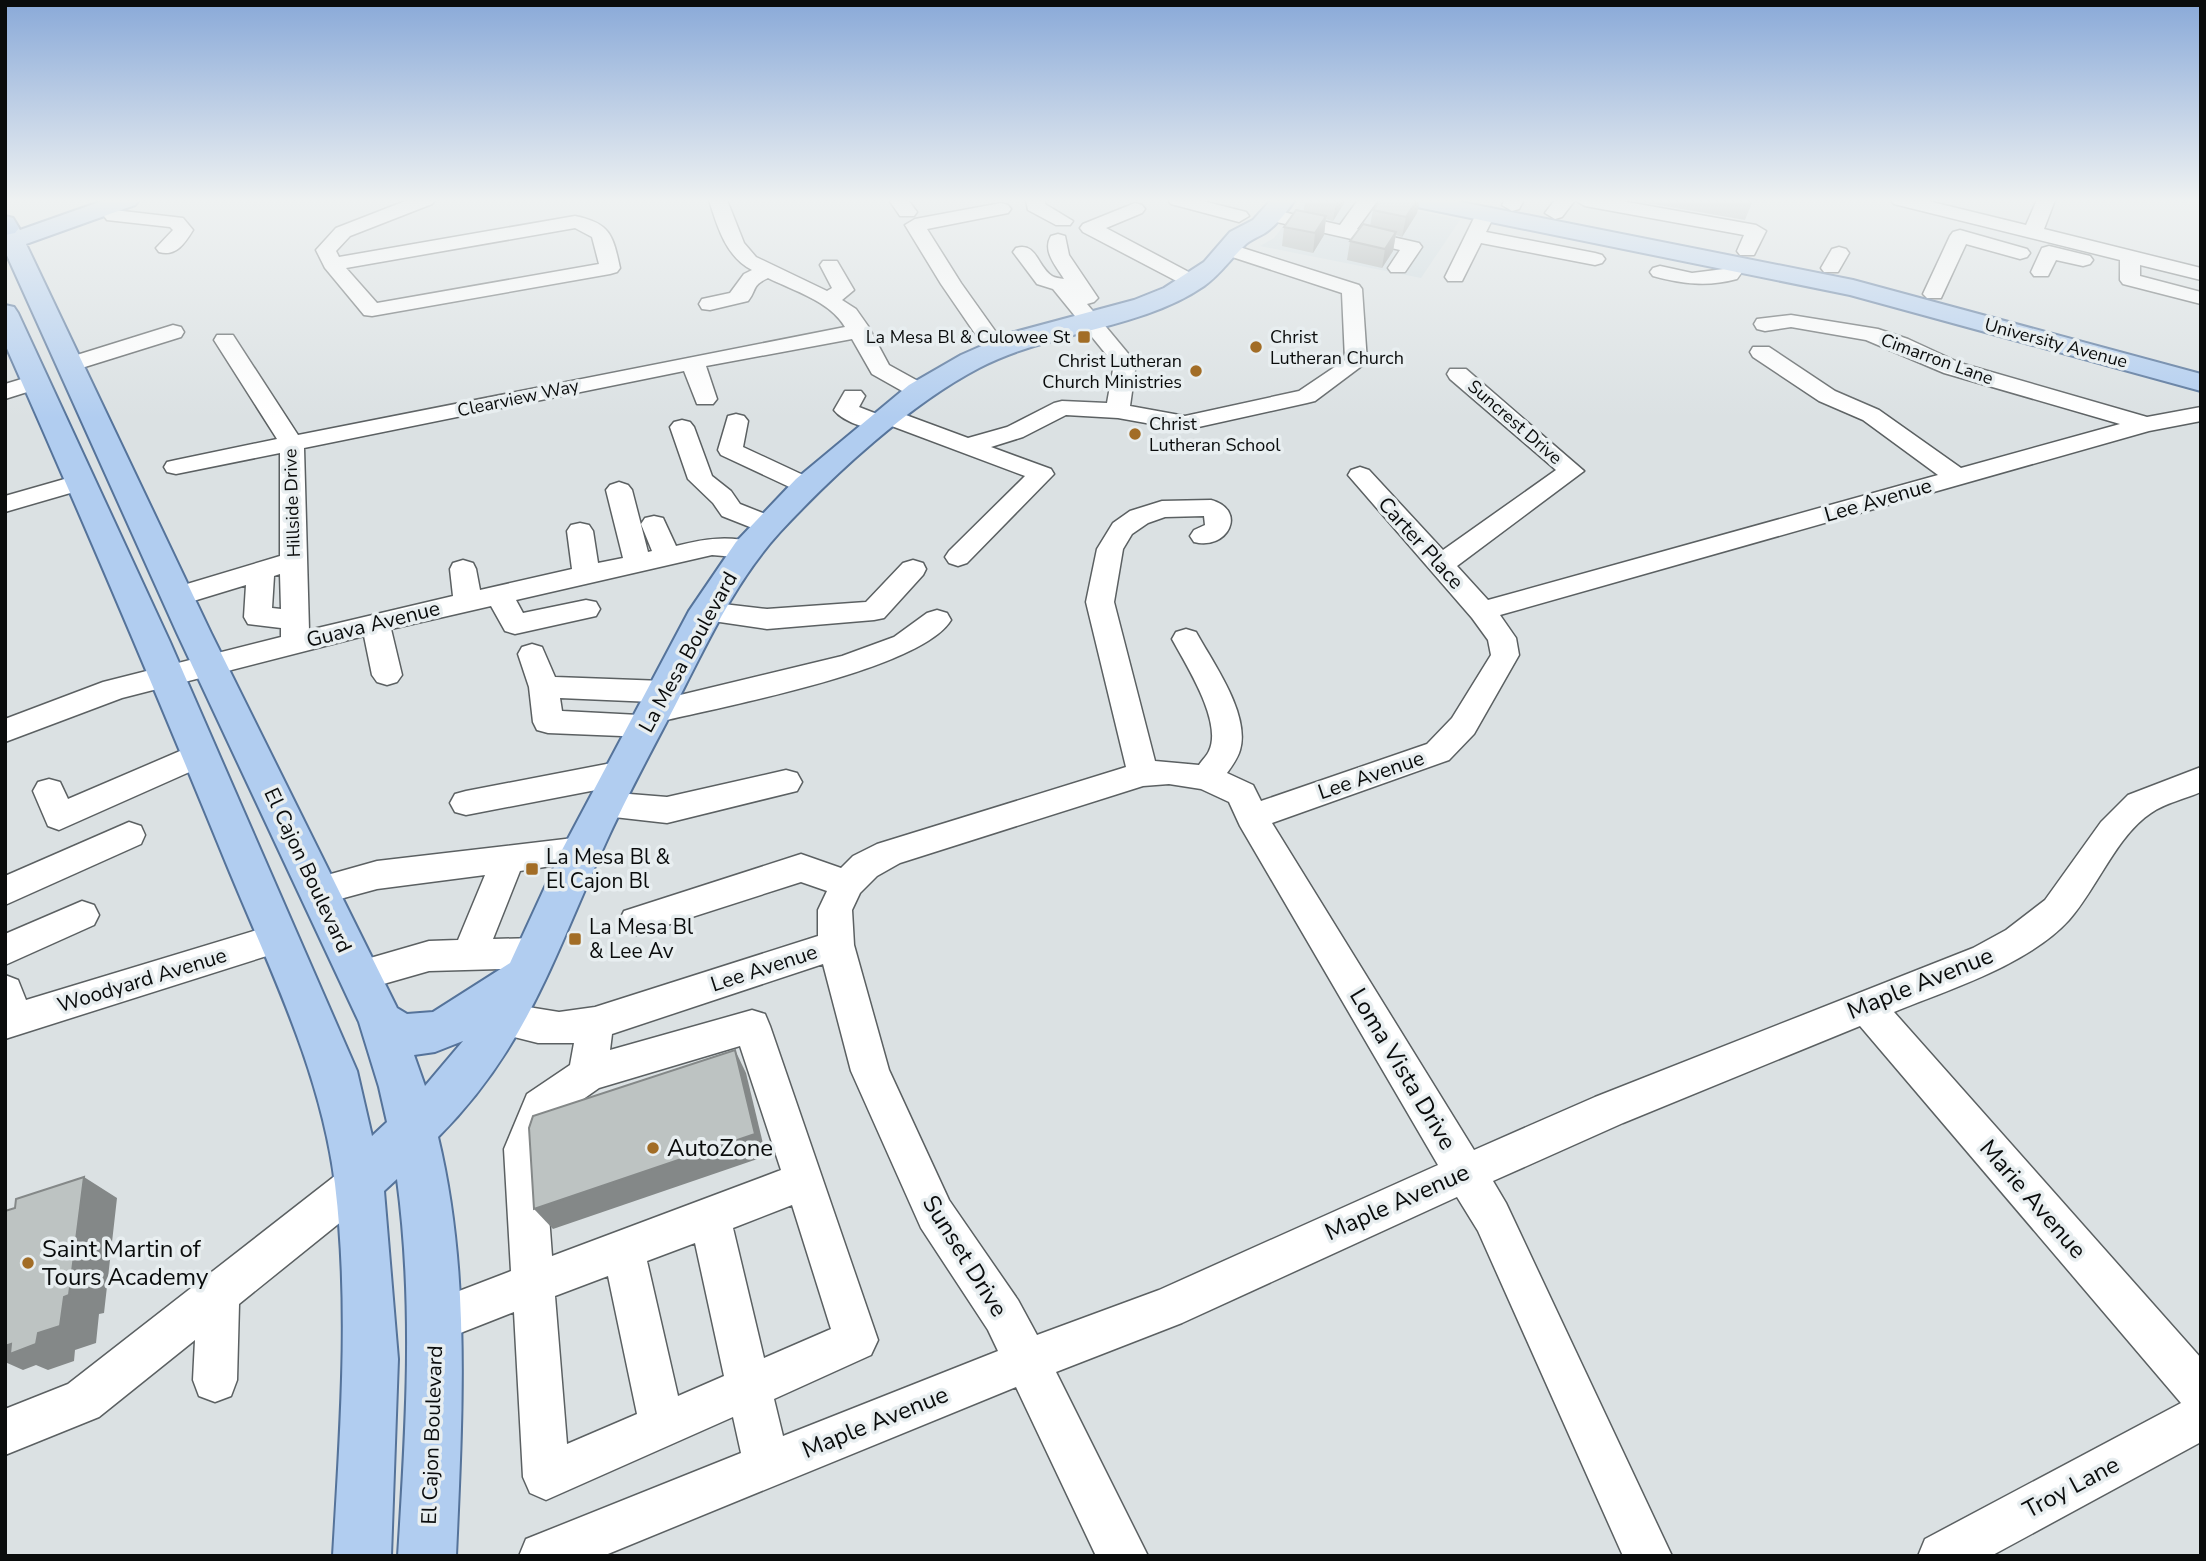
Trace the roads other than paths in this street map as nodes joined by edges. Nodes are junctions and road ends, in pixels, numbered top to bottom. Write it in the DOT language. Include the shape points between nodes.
graph roads {
  1 [pos="27,273"];
  2 [pos="340,273"];
  3 [pos="583,273"];
  4 [pos="764,273"];
  5 [pos="772,273"];
  6 [pos="834,273"];
  7 [pos="944,273"];
  8 [pos="1039,273"];
  9 [pos="1072,273"];
  10 [pos="1187,273"];
  11 [pos="1270,273"];
  12 [pos="1308,273"];
  13 [pos="1457,273"];
  14 [pos="1664,273"];
  15 [pos="1732,273"];
  16 [pos="1797,273"];
  17 [pos="1871,273"];
  18 [pos="1943,273"];
  19 [pos="2130,273"];
  20 [pos="1455,277"];
  21 [pos="1282,288"];
  22 [pos="1934,294"];
  23 [pos="2201,298"];
  24 [pos="828,299"];
  25 [pos="1353,299"];
  26 [pos="710,303"];
  27 [pos="1331,304"];
  28 [pos="5,313"];
  29 [pos="1097,318"];
  30 [pos="1765,324"];
  31 [pos="860,331"];
  32 [pos="173,332"];
  33 [pos="225,340"];
  34 [pos="996,349"];
  35 [pos="1761,352"];
  36 [pos="693,362"];
  37 [pos="72,364"];
  38 [pos="2201,366"];
  39 [pos="1458,374"];
  40 [pos="35,382"];
  41 [pos="2201,383"];
  42 [pos="919,391"];
  43 [pos="5,392"];
  44 [pos="853,396"];
  45 [pos="705,398"];
  46 [pos="1118,411"];
  47 [pos="2201,414"];
  48 [pos="883,420"];
  49 [pos="736,421"];
  50 [pos="2147,424"];
  51 [pos="682,427"];
  52 [pos="292,444"];
  53 [pos="967,446"];
  54 [pos="176,467"];
  55 [pos="1360,475"];
  56 [pos="1958,477"];
  57 [pos="82,482"];
  58 [pos="807,486"];
  59 [pos="620,490"];
  60 [pos="5,504"];
  61 [pos="654,524"];
  62 [pos="769,525"];
  63 [pos="580,531"];
  64 [pos="1203,536"];
  65 [pos="747,549"];
  66 [pos="667,555"];
  67 [pos="958,557"];
  68 [pos="294,561"];
  69 [pos="637,562"];
  70 [pos="1440,565"];
  71 [pos="463,569"];
  72 [pos="913,569"];
  73 [pos="261,571"];
  74 [pos="586,574"];
  75 [pos="499,594"];
  76 [pos="177,597"];
  77 [pos="468,601"];
  78 [pos="586,609"];
  79 [pos="706,611"];
  80 [pos="1482,611"];
  81 [pos="937,620"];
  82 [pos="376,623"];
  83 [pos="295,631"];
  84 [pos="1186,639"];
  85 [pos="532,654"];
  86 [pos="209,664"];
  87 [pos="167,674"];
  88 [pos="387,675"];
  89 [pos="654,710"];
  90 [pos="5,731"];
  91 [pos="201,754"];
  92 [pos="622,773"];
  93 [pos="1143,774"];
  94 [pos="1207,778"];
  95 [pos="2201,779"];
  96 [pos="786,782"];
  97 [pos="49,790"];
  98 [pos="466,803"];
  99 [pos="605,804"];
  100 [pos="1251,817"];
  101 [pos="129,835"];
  102 [pos="582,850"];
  103 [pos="508,860"];
  104 [pos="847,884"];
  105 [pos="5,891"];
  106 [pos="318,891"];
  107 [pos="82,915"];
  108 [pos="636,920"];
  109 [pos="280,939"];
  110 [pos="836,945"];
  111 [pos="5,950"];
  112 [pos="469,956"];
  113 [pos="532,964"];
  114 [pos="359,975"];
  115 [pos="1866,1006"];
  116 [pos="8,1012"];
  117 [pos="503,1019"];
  118 [pos="381,1022"];
  119 [pos="595,1023"];
  120 [pos="588,1074"];
  121 [pos="414,1129"];
  122 [pos="1466,1172"];
  123 [pos="804,1181"];
  124 [pos="359,1182"];
  125 [pos="710,1217"];
  126 [pos="624,1251"];
  127 [pos="535,1285"];
  128 [pos="218,1296"];
  129 [pos="435,1321"];
  130 [pos="1027,1361"];
  131 [pos="215,1380"];
  132 [pos="750,1387"];
  133 [pos="2201,1392"];
  134 [pos="2201,1417"];
  135 [pos="10,1422"];
  136 [pos="662,1426"];
  137 [pos="767,1466"];
  138 [pos="362,1556"];
  139 [pos="427,1556"];
  140 [pos="543,1556"];
  141 [pos="1124,1556"];
  142 [pos="1648,1556"];
  143 [pos="1942,1556"];
  1 -- 37 [label="main road, El Cajon Boulevard"];
  2 -- 3 [label="street" via="372,310"];
  4 -- 26 [label="street" via="751,278 740,291 741,297"];
  5 -- 24 [label="street"];
  6 -- 24 [label="street" via="844,290"];
  7 -- 34 [label="street"];
  8 -- 29 [label="street"];
  9 -- 29 [label="street"];
  10 -- 29 [label="main road, La Mesa Boulevard" via="1143,306"];
  11 -- 21 [label="street"];
  12 -- 25 [label="street"];
  13 -- 20 [label="street"];
  14 -- 15 [label="street" via="1692,279"];
  16 -- 41 [label="main road, University Avenue"];
  17 -- 22 [label="main road, University Avenue"];
  18 -- 22 [label="street"];
  19 -- 23 [label="street" via="2130,279"];
  22 -- 38 [label="main road, University Avenue"];
  24 -- 31 [label="street" via="848,314"];
  25 -- 27 [label="street"];
  25 -- 46 [label="street" via="1356,362 1307,396 1185,423"];
  28 -- 40 [label="main road"];
  29 -- 34 [label="main road, La Mesa Boulevard"];
  29 -- 46 [label="street" via="1125,363"];
  30 -- 50 [label="street, Cimarron Lane" via="1791,321 1870,334 1952,368"];
  31 -- 36 [label="street, Clearview Way"];
  31 -- 42 [label="street" via="880,369"];
  32 -- 37 [label="street"];
  33 -- 52 [label="street, Hillside Drive"];
  34 -- 42 [label="main road, La Mesa Boulevard"];
  35 -- 56 [label="street" via="1827,396 1871,415"];
  36 -- 45 [label="street"];
  36 -- 52 [label="street, Clearview Way"];
  37 -- 40 [label="main road"];
  37 -- 76 [label="main road, El Cajon Boulevard"];
  39 -- 70 [label="street, Suncrest Drive" via="1572,471"];
  40 -- 43 [label="street"];
  40 -- 57 [label="main road"];
  42 -- 48 [label="main road, La Mesa Boulevard"];
  44 -- 48 [label="street" via="846,410"];
  46 -- 53 [label="street" via="1062,408 1015,432"];
  47 -- 50 [label="street, Lee Avenue"];
  48 -- 53 [label="street"];
  48 -- 58 [label="main road, La Mesa Boulevard"];
  49 -- 58 [label="street" via="730,450"];
  50 -- 56 [label="street, Lee Avenue"];
  51 -- 62 [label="street" via="701,479 731,510"];
  52 -- 54 [label="street, Clearview Way"];
  52 -- 68 [label="street, Hillside Drive"];
  53 -- 67 [label="street" via="1042,474"];
  55 -- 70 [label="street, Carter Place"];
  56 -- 80 [label="street, Lee Avenue"];
  57 -- 60 [label="street"];
  57 -- 87 [label="main road"];
  58 -- 62 [label="main road, La Mesa Boulevard"];
  59 -- 69 [label="street"];
  61 -- 66 [label="street"];
  62 -- 65 [label="main road, La Mesa Boulevard"];
  63 -- 74 [label="street"];
  64 -- 93 [label="street" via="1219,526 1219,516 1211,509 1163,509 1122,529 1110,549 1100,602"];
  65 -- 66 [label="street, Guava Avenue" via="712,546"];
  65 -- 79 [label="main road, La Mesa Boulevard"];
  66 -- 69 [label="street, Guava Avenue"];
  68 -- 73 [label="street"];
  68 -- 83 [label="street, Hillside Drive"];
  69 -- 74 [label="street, Guava Avenue"];
  70 -- 80 [label="street, Carter Place"];
  71 -- 77 [label="street"];
  72 -- 79 [label="street" via="874,611 767,619"];
  73 -- 76 [label="street"];
  73 -- 83 [label="street" via="258,617"];
  74 -- 75 [label="street, Guava Avenue"];
  75 -- 77 [label="street, Guava Avenue"];
  75 -- 78 [label="street" via="515,624"];
  76 -- 86 [label="main road, El Cajon Boulevard"];
  77 -- 82 [label="street, Guava Avenue"];
  79 -- 89 [label="main road, La Mesa Boulevard"];
  80 -- 100 [label="street, Lee Avenue" via="1502,638 1505,655 1463,726 1438,752"];
  81 -- 89 [label="street" via="904,644 848,665"];
  82 -- 83 [label="street, Guava Avenue"];
  82 -- 88 [label="street"];
  83 -- 86 [label="street, Guava Avenue"];
  84 -- 94 [label="street" via="1216,696 1227,731 1225,750"];
  85 -- 89 [label="street" via="544,687 548,722"];
  86 -- 87 [label="street, Guava Avenue"];
  86 -- 106 [label="main road, El Cajon Boulevard"];
  87 -- 90 [label="street, Guava Avenue"];
  87 -- 91 [label="main road"];
  89 -- 92 [label="main road, La Mesa Boulevard"];
  91 -- 97 [label="street" via="59,817"];
  91 -- 109 [label="main road"];
  92 -- 98 [label="street"];
  92 -- 99 [label="main road, La Mesa Boulevard"];
  93 -- 94 [label="street, Lee Avenue" via="1164,770"];
  93 -- 104 [label="street, Lee Avenue" via="889,853 865,866"];
  94 -- 100 [label="street, Lee Avenue" via="1242,794"];
  95 -- 115 [label="street, Maple Avenue" via="2139,804 2113,831 2057,910 2018,940 1985,959"];
  96 -- 99 [label="street" via="667,810"];
  99 -- 102 [label="main road, La Mesa Boulevard"];
  100 -- 122 [label="street, Loma Vista Drive"];
  101 -- 105 [label="street"];
  102 -- 103 [label="street"];
  102 -- 113 [label="main road, La Mesa Boulevard"];
  103 -- 106 [label="street" via="377,875"];
  103 -- 112 [label="street"];
  104 -- 108 [label="street" via="801,868"];
  104 -- 110 [label="street, Lee Avenue" via="835,910"];
  106 -- 114 [label="main road, El Cajon Boulevard"];
  107 -- 111 [label="street"];
  109 -- 116 [label="street, Woodyard Avenue"];
  109 -- 124 [label="main road" via="334,1071"];
  110 -- 119 [label="street, Lee Avenue"];
  110 -- 130 [label="street, Sunset Drive" via="870,1071 935,1214 1003,1315"];
  112 -- 113 [label="street"];
  112 -- 114 [label="street" via="429,956"];
  113 -- 117 [label="main road, La Mesa Boulevard"];
  113 -- 118 [label="main road" via="472,1013 438,1031 407,1035"];
  114 -- 118 [label="main road, El Cajon Boulevard"];
  115 -- 122 [label="street, Maple Avenue"];
  115 -- 133 [label="street, Marie Avenue"];
  117 -- 119 [label="street, Lee Avenue" via="566,1030"];
  117 -- 121 [label="main road, La Mesa Boulevard" via="464,1075"];
  118 -- 121 [label="main road, El Cajon Boulevard"];
  119 -- 120 [label="street"];
  120 -- 123 [label="street" via="752,1026"];
  120 -- 127 [label="street" via="541,1107 524,1149"];
  121 -- 124 [label="main road, La Mesa Boulevard"];
  121 -- 129 [label="main road, El Cajon Boulevard" via="429,1220"];
  122 -- 130 [label="street, Maple Avenue" via="1167,1308"];
  122 -- 142 [label="street, Loma Vista Drive" via="1492,1217"];
  123 -- 125 [label="street"];
  123 -- 132 [label="street" via="856,1340"];
  124 -- 128 [label="street"];
  124 -- 138 [label="main road" via="370,1359"];
  125 -- 126 [label="street"];
  125 -- 132 [label="street"];
  126 -- 127 [label="street"];
  126 -- 136 [label="street"];
  127 -- 129 [label="street"];
  127 -- 136 [label="street" via="546,1477"];
  128 -- 131 [label="street"];
  128 -- 135 [label="street" via="83,1401"];
  129 -- 139 [label="main road, El Cajon Boulevard" via="435,1427"];
  130 -- 137 [label="street, Maple Avenue"];
  130 -- 141 [label="street, Sunset Drive"];
  132 -- 136 [label="street"];
  132 -- 137 [label="street"];
  134 -- 143 [label="street, Troy Lane"];
  137 -- 140 [label="street, Maple Avenue"];
}
